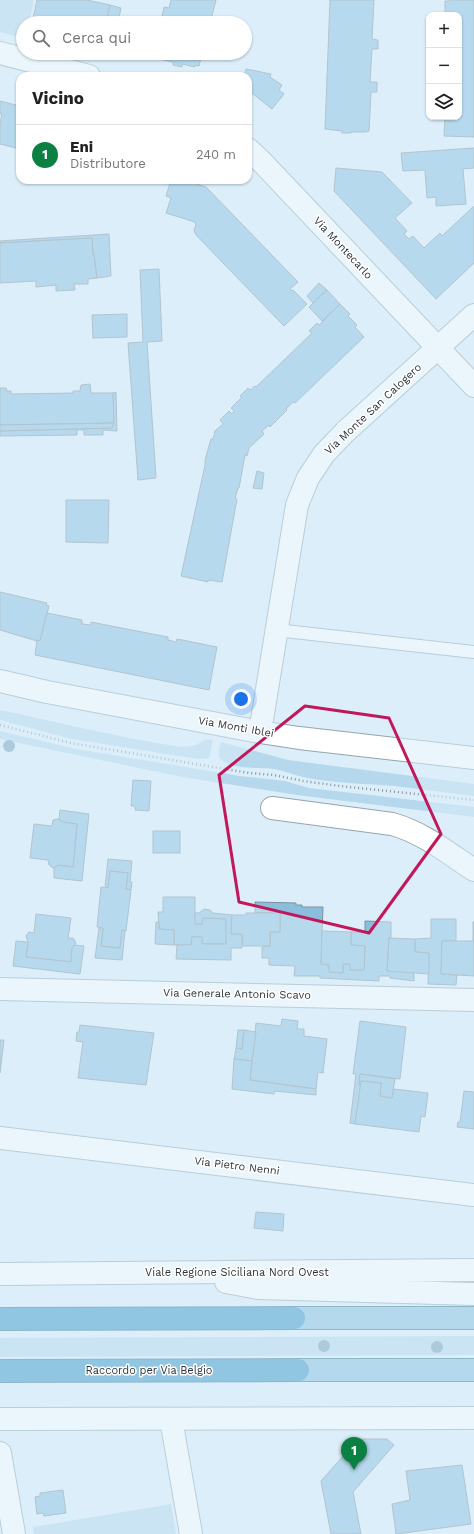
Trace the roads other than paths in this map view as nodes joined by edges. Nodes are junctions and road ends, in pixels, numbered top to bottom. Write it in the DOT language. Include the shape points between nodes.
graph roads {
  1 [pos="0,53"];
  2 [pos="16,57"];
  3 [pos="27,60"];
  4 [pos="74,72"];
  5 [pos="252,153"];
  6 [pos="474,315"];
  7 [pos="438,348"];
  8 [pos="474,386"];
  9 [pos="276,630"];
  10 [pos="474,652"];
  11 [pos="0,681"];
  12 [pos="260,732"];
  13 [pos="474,758"];
  14 [pos="272,808"];
  15 [pos="474,870"];
  16 [pos="0,989"];
  17 [pos="474,1000"];
  18 [pos="0,1138"];
  19 [pos="474,1195"];
  20 [pos="474,1270"];
  21 [pos="172,1272"];
  22 [pos="0,1274"];
  23 [pos="474,1294"];
  24 [pos="294,1318"];
  25 [pos="474,1318"];
  26 [pos="0,1319"];
  27 [pos="298,1370"];
  28 [pos="474,1370"];
  29 [pos="0,1371"];
  30 [pos="474,1418"];
  31 [pos="0,1419"];
  32 [pos="171,1419"];
  33 [pos="0,1453"];
  34 [pos="14,1534"];
  35 [pos="191,1534"];
  1 -- 2 [label="street"];
  3 -- 4 [label="street"];
  5 -- 7 [label="street, Via Montecarlo"];
  6 -- 7 [label="street, Via Monte San Calogero"];
  7 -- 8 [label="street, Via Montecarlo"];
  7 -- 9 [label="street, Via Monte San Calogero" via="345,432 324,454 308,478 297,505"];
  9 -- 10 [label="lane"];
  9 -- 12 [label="street, Via Monte San Calogero"];
  11 -- 12 [label="street, Via Monti Iblei"];
  12 -- 13 [label="street, Via Monti Iblei"];
  14 -- 15 [label="street" via="406,828"];
  16 -- 17 [label="street, Via Generale Antonio Scavo"];
  18 -- 19 [label="street, Via Pietro Nenni"];
  20 -- 21 [label="street, Viale Regione Siciliana Nord Ovest"];
  21 -- 22 [label="street, Viale Regione Siciliana Nord Ovest"];
  21 -- 23 [label="street" via="258,1288"];
  24 -- 25 [label="main road"];
  24 -- 26 [label="highway"];
  27 -- 28 [label="main road"];
  27 -- 29 [label="highway, Raccordo per Via Belgio"];
  30 -- 32 [label="street"];
  31 -- 32 [label="street"];
  32 -- 35 [label="street"];
  33 -- 34 [label="street"];
}
